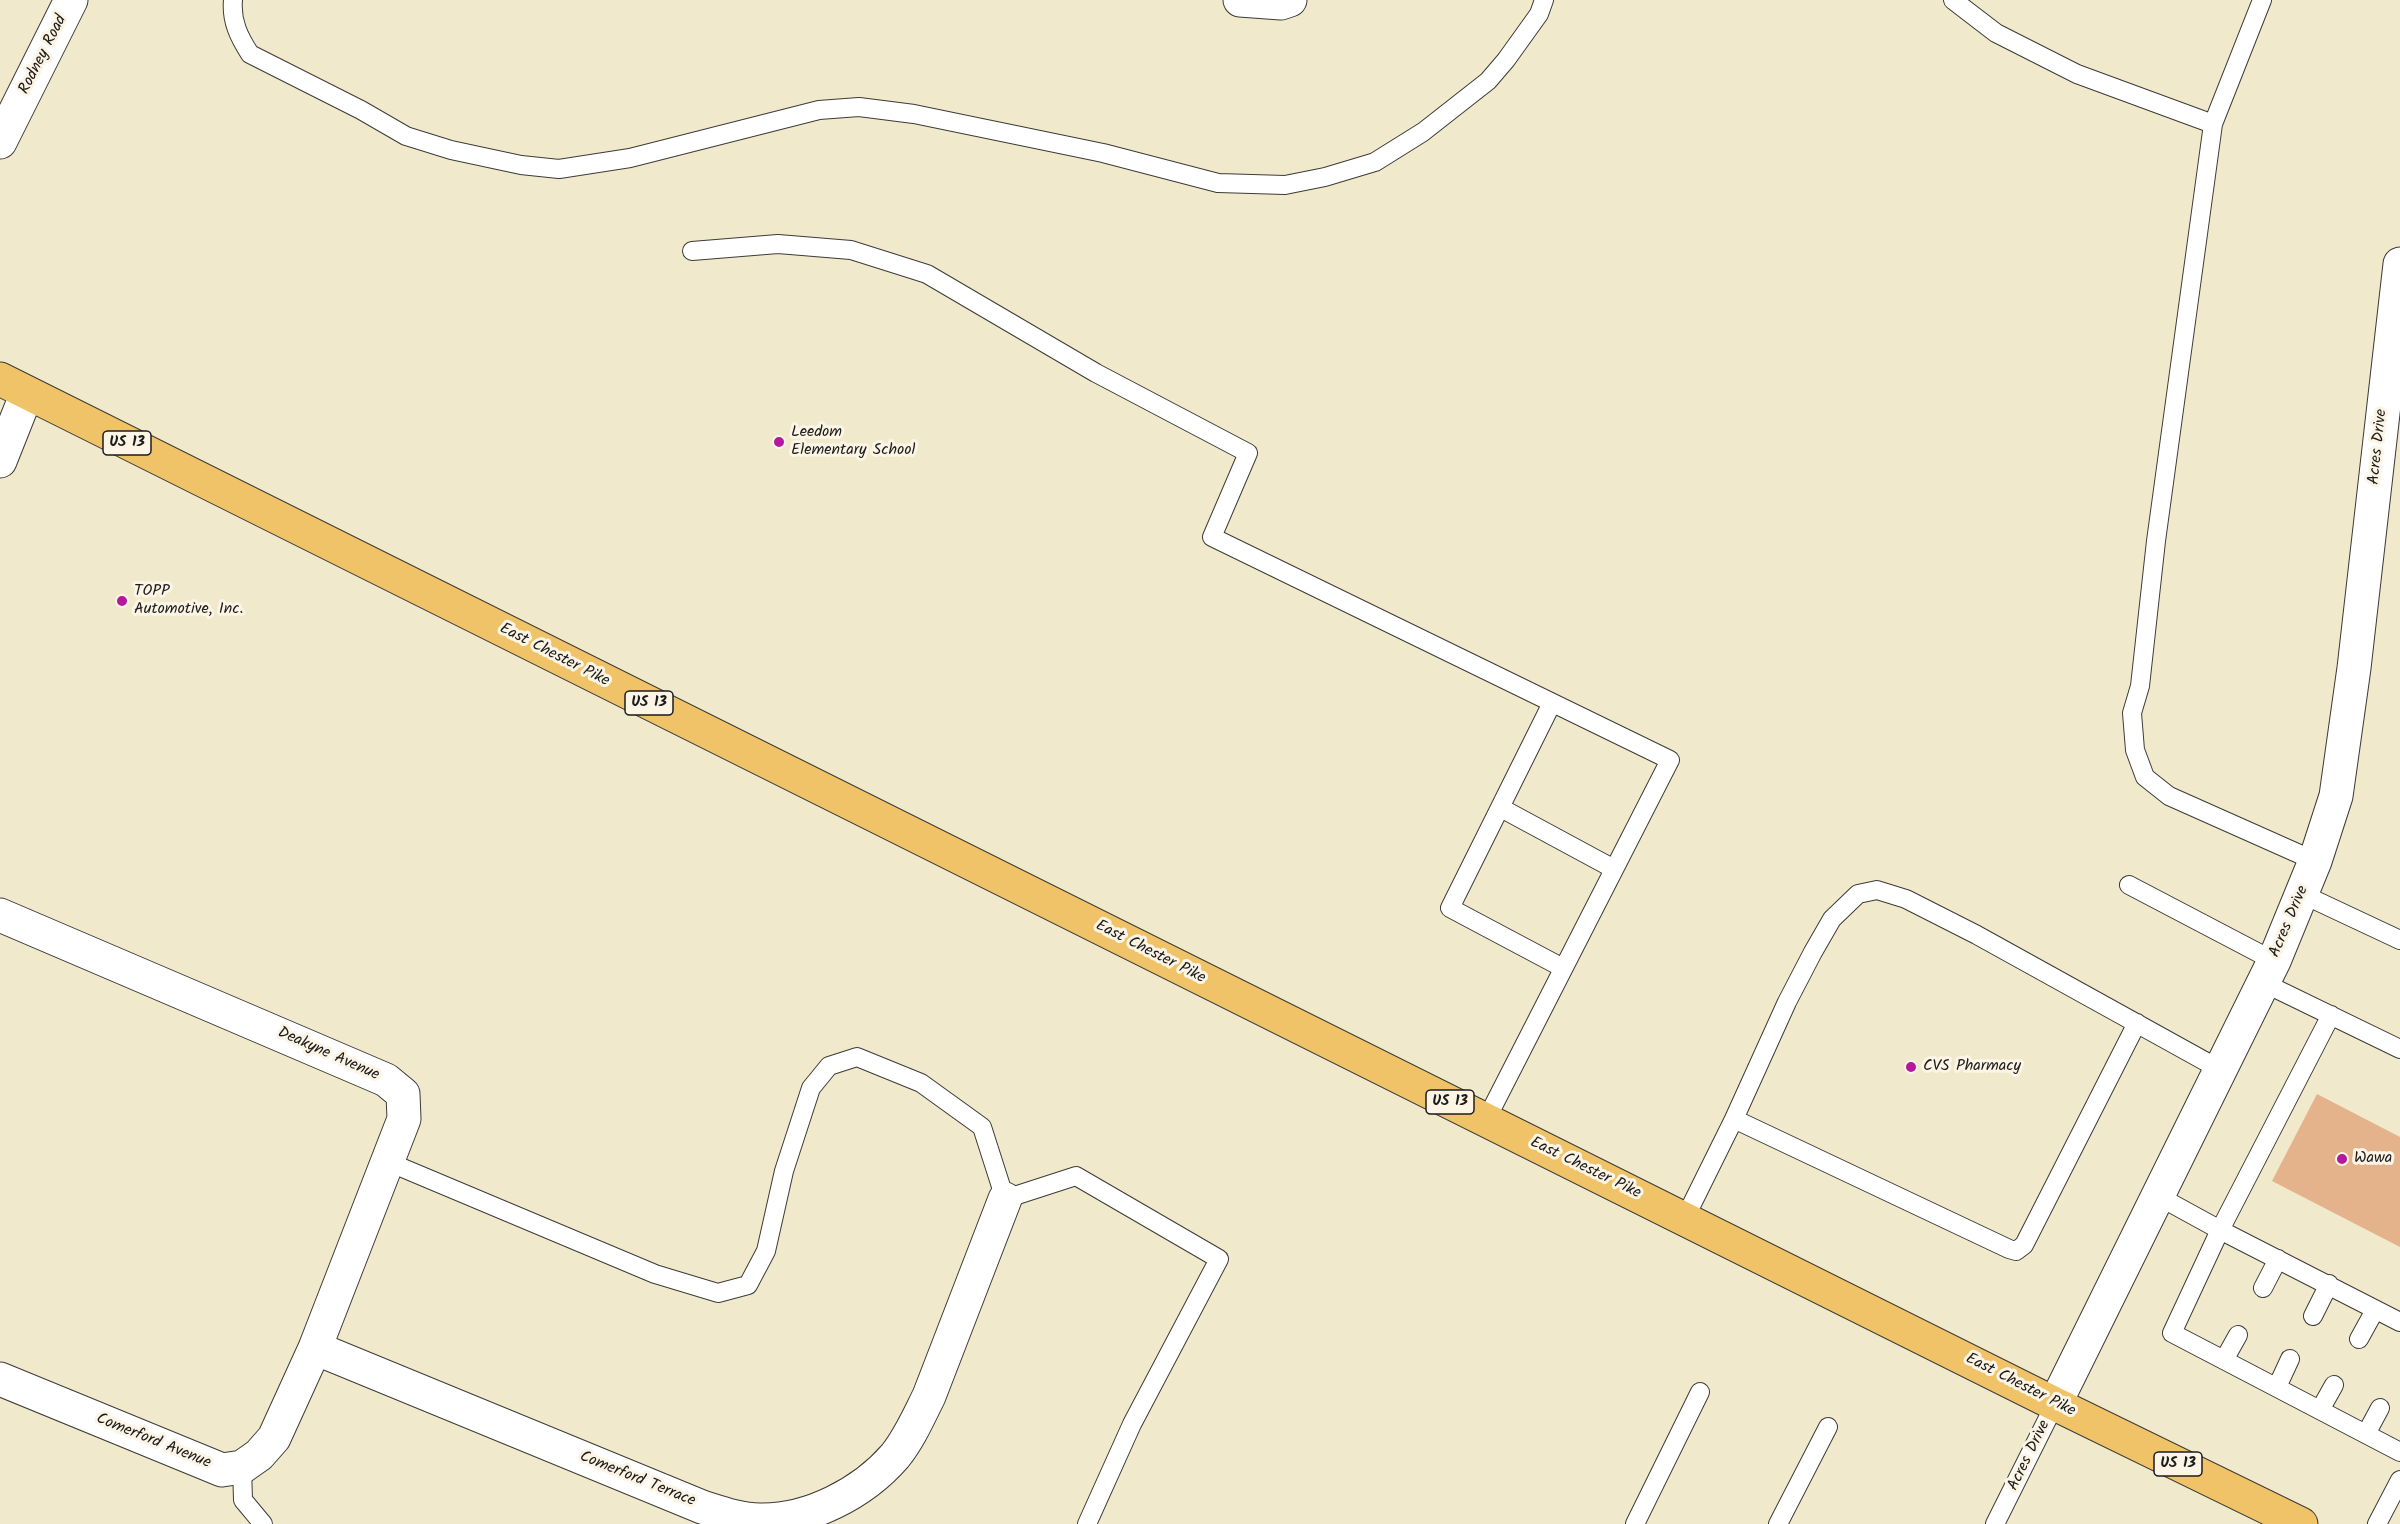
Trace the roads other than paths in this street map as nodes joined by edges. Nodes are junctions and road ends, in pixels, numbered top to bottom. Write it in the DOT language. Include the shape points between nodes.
graph roads {
  1 [pos="71,0"];
  2 [pos="233,0"];
  3 [pos="1240,0"];
  4 [pos="1290,0"];
  5 [pos="1544,0"];
  6 [pos="1953,0"];
  7 [pos="2262,0"];
  8 [pos="2214,124"];
  9 [pos="0,142"];
  10 [pos="692,251"];
  11 [pos="2400,264"];
  12 [pos="14,386"];
  13 [pos="0,461"];
  14 [pos="1552,703"];
  15 [pos="1501,808"];
  16 [pos="2315,861"];
  17 [pos="1614,869"];
  18 [pos="2129,885"];
  19 [pos="2302,894"];
  20 [pos="0,915"];
  21 [pos="2400,940"];
  22 [pos="1563,968"];
  23 [pos="2269,972"];
  24 [pos="2331,1015"];
  25 [pos="2137,1023"];
  26 [pos="2400,1048"];
  27 [pos="2222,1070"];
  28 [pos="1734,1119"];
  29 [pos="1485,1120"];
  30 [pos="386,1161"];
  31 [pos="2158,1196"];
  32 [pos="1005,1198"];
  33 [pos="1685,1218"];
  34 [pos="2220,1230"];
  35 [pos="2278,1259"];
  36 [pos="2329,1284"];
  37 [pos="2263,1288"];
  38 [pos="2375,1310"];
  39 [pos="2313,1316"];
  40 [pos="2400,1322"];
  41 [pos="2238,1335"];
  42 [pos="2360,1339"];
  43 [pos="315,1348"];
  44 [pos="2290,1359"];
  45 [pos="2224,1360"];
  46 [pos="0,1379"];
  47 [pos="2334,1384"];
  48 [pos="2277,1387"];
  49 [pos="1700,1392"];
  50 [pos="2055,1404"];
  51 [pos="2380,1408"];
  52 [pos="2320,1410"];
  53 [pos="1828,1427"];
  54 [pos="2366,1434"];
  55 [pos="2400,1452"];
  56 [pos="242,1467"];
  57 [pos="2400,1480"];
  58 [pos="262,1524"];
  59 [pos="1087,1524"];
  60 [pos="1635,1524"];
  61 [pos="1778,1524"];
  62 [pos="1995,1524"];
  63 [pos="2301,1524"];
  64 [pos="2377,1524"];
  1 -- 9 [label="street, Rodney Road"];
  2 -- 5 [label="lane" via="232,13 239,36 250,54 406,136 521,165 559,169 630,158 819,110 859,108 914,114 1103,153 1218,183 1285,185 1375,162 1423,132 1488,81 1539,15"];
  3 -- 4 [label="street"];
  6 -- 8 [label="lane" via="1996,33 2077,74"];
  7 -- 8 [label="lane"];
  8 -- 16 [label="lane" via="2156,541 2140,686 2133,714 2135,750 2145,777 2169,796"];
  10 -- 14 [label="lane" via="778,244 851,250 927,274 1096,373 1248,453 1212,537"];
  11 -- 16 [label="street, Acres Drive" via="2336,796"];
  12 -- 13 [label="street"];
  12 -- 29 [label="main road, East Chester Pike / US 13"];
  14 -- 15 [label="lane"];
  14 -- 17 [label="lane" via="1670,760"];
  15 -- 17 [label="lane"];
  15 -- 22 [label="lane" via="1450,908"];
  16 -- 19 [label="street, Acres Drive"];
  17 -- 22 [label="lane"];
  18 -- 23 [label="lane"];
  19 -- 21 [label="lane"];
  19 -- 23 [label="street, Acres Drive"];
  20 -- 30 [label="street, Deakyne Avenue" via="386,1080 404,1094 404,1119"];
  22 -- 29 [label="lane"];
  23 -- 24 [label="lane"];
  23 -- 27 [label="street, Acres Drive"];
  24 -- 26 [label="lane"];
  24 -- 34 [label="lane"];
  25 -- 27 [label="lane"];
  25 -- 28 [label="lane" via="2024,1245 2016,1251"];
  25 -- 28 [label="lane" via="1977,935 1891,893 1877,890 1858,894 1832,919 1813,952"];
  27 -- 31 [label="street, Acres Drive"];
  28 -- 33 [label="lane"];
  29 -- 33 [label="main road, East Chester Pike / US 13"];
  30 -- 32 [label="lane" via="655,1274 718,1293 748,1285 766,1251 784,1171 811,1088 829,1066 857,1057 921,1083 982,1127"];
  30 -- 43 [label="street, Deakyne Avenue"];
  31 -- 34 [label="lane"];
  31 -- 50 [label="street, Acres Drive"];
  32 -- 43 [label="street, Comerford Terrace" via="929,1396 895,1455 873,1477 843,1497 786,1518 741,1518 702,1507"];
  32 -- 59 [label="lane" via="1076,1176 1219,1259 1132,1424"];
  33 -- 50 [label="main road, East Chester Pike / US 13"];
  34 -- 35 [label="lane"];
  34 -- 45 [label="lane" via="2172,1333"];
  35 -- 36 [label="lane"];
  35 -- 37 [label="lane"];
  36 -- 38 [label="lane"];
  36 -- 39 [label="lane"];
  38 -- 40 [label="lane"];
  38 -- 42 [label="lane"];
  41 -- 45 [label="lane"];
  43 -- 56 [label="street" via="274,1438"];
  44 -- 48 [label="lane"];
  45 -- 48 [label="lane"];
  46 -- 56 [label="street, Comerford Avenue" via="222,1470"];
  47 -- 52 [label="lane"];
  48 -- 52 [label="lane"];
  49 -- 60 [label="lane"];
  50 -- 62 [label="lane, Acres Drive"];
  50 -- 63 [label="main road, East Chester Pike / US 13"];
  51 -- 54 [label="lane"];
  52 -- 54 [label="lane"];
  53 -- 61 [label="lane"];
  54 -- 55 [label="lane"];
  56 -- 58 [label="lane" via="243,1500"];
  57 -- 64 [label="lane"];
}
